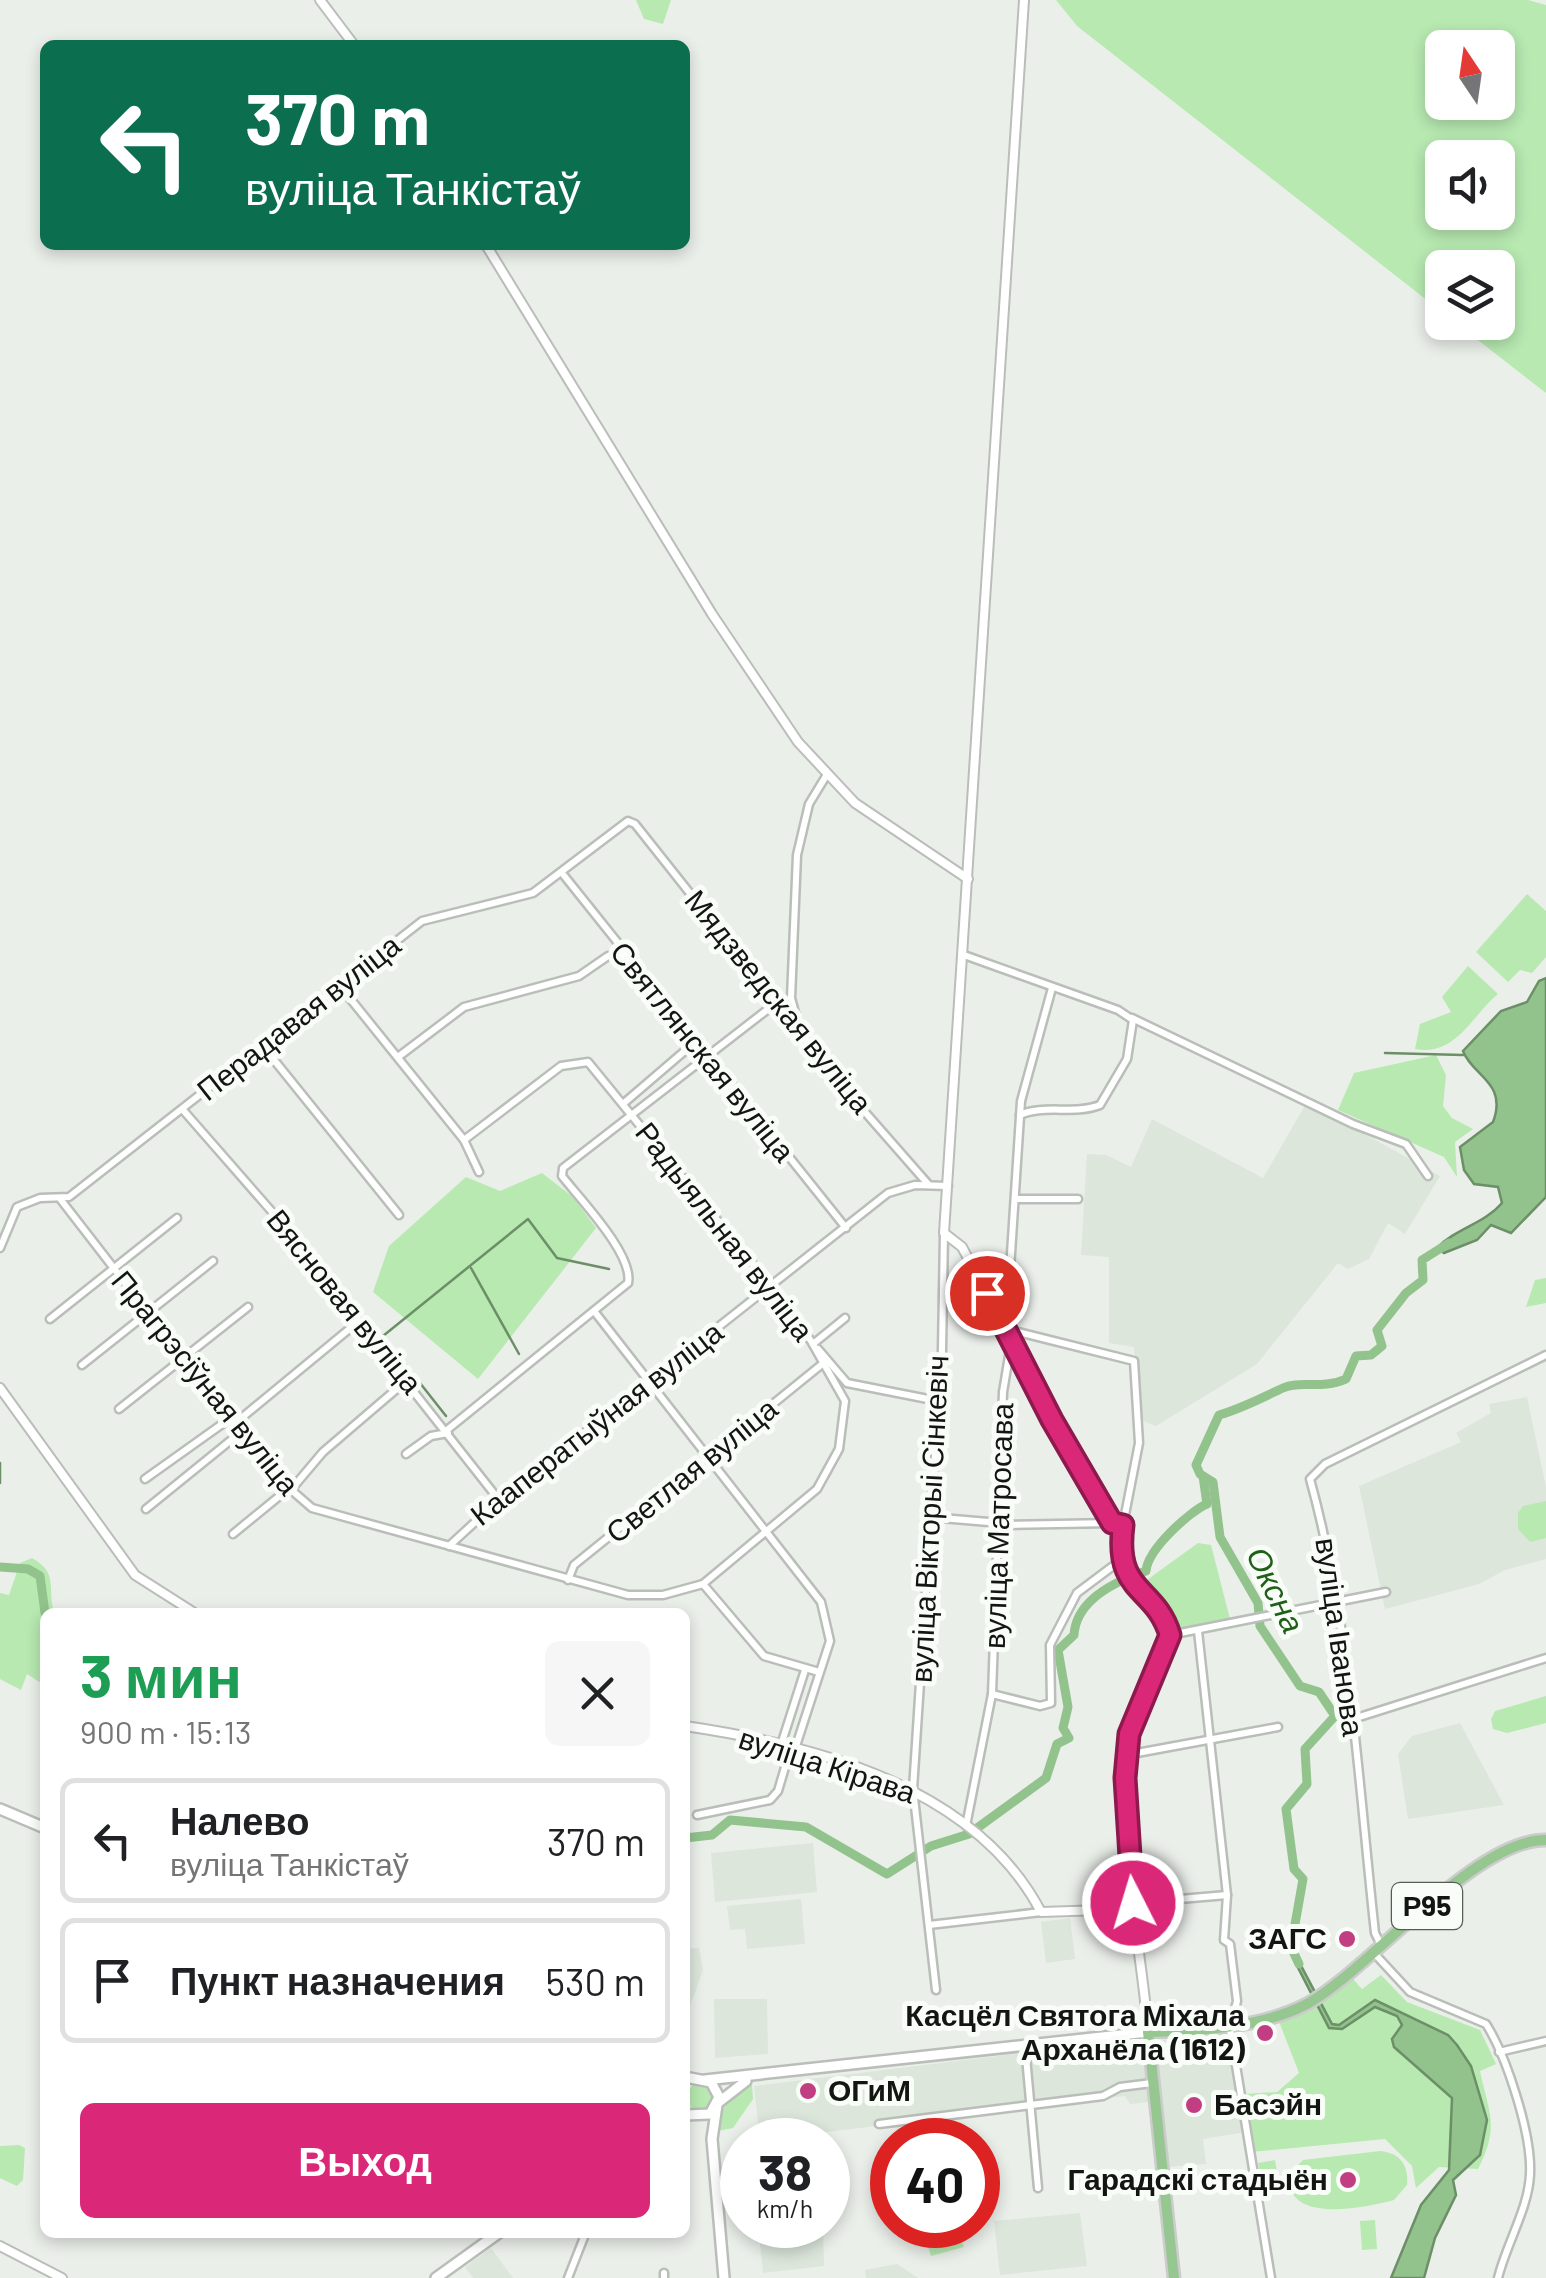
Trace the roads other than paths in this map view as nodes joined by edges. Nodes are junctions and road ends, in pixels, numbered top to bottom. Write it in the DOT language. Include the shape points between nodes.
graph roads {
  1 [pos="320,0"];
  2 [pos="1024,0"];
  3 [pos="350,40"];
  4 [pos="489,250"];
  5 [pos="826,776"];
  6 [pos="628,821"];
  7 [pos="562,873"];
  8 [pos="968,879"];
  9 [pos="611,938"];
  10 [pos="624,955"];
  11 [pos="964,955"];
  12 [pos="608,956"];
  13 [pos="340,986"];
  14 [pos="1052,988"];
  15 [pos="776,1003"];
  16 [pos="1133,1020"];
  17 [pos="800,1034"];
  18 [pos="694,1043"];
  19 [pos="262,1046"];
  20 [pos="398,1057"];
  21 [pos="706,1057"];
  22 [pos="624,1103"];
  23 [pos="183,1110"];
  24 [pos="635,1116"];
  25 [pos="1020,1116"];
  26 [pos="464,1140"];
  27 [pos="479,1172"];
  28 [pos="1428,1176"];
  29 [pos="928,1184"];
  30 [pos="948,1186"];
  31 [pos="1078,1198"];
  32 [pos="1017,1199"];
  33 [pos="60,1200"];
  34 [pos="399,1215"];
  35 [pos="177,1218"];
  36 [pos="846,1228"];
  37 [pos="944,1233"];
  38 [pos="0,1248"];
  39 [pos="214,1261"];
  40 [pos="113,1269"];
  41 [pos="770,1286"];
  42 [pos="248,1306"];
  43 [pos="594,1311"];
  44 [pos="148,1315"];
  45 [pos="845,1318"];
  46 [pos="50,1319"];
  47 [pos="360,1321"];
  48 [pos="1006,1330"];
  49 [pos="813,1343"];
  50 [pos="1546,1355"];
  51 [pos="183,1359"];
  52 [pos="82,1365"];
  53 [pos="822,1366"];
  54 [pos="834,1369"];
  55 [pos="406,1381"];
  56 [pos="648,1383"];
  57 [pos="847,1383"];
  58 [pos="0,1388"];
  59 [pos="846,1401"];
  60 [pos="938,1401"];
  61 [pos="119,1409"];
  62 [pos="232,1420"];
  63 [pos="448,1431"];
  64 [pos="241,1432"];
  65 [pos="191,1448"];
  66 [pos="406,1454"];
  67 [pos="711,1456"];
  68 [pos="200,1462"];
  69 [pos="145,1479"];
  70 [pos="289,1490"];
  71 [pos="499,1500"];
  72 [pos="146,1509"];
  73 [pos="930,1518"];
  74 [pos="1000,1524"];
  75 [pos="1118,1524"];
  76 [pos="767,1530"];
  77 [pos="234,1534"];
  78 [pos="449,1546"];
  79 [pos="1121,1560"];
  80 [pos="568,1580"];
  81 [pos="703,1584"];
  82 [pos="1386,1592"];
  83 [pos="1340,1604"];
  84 [pos="187,1608"];
  85 [pos="1198,1631"];
  86 [pos="1170,1635"];
  87 [pos="1546,1658"];
  88 [pos="806,1670"];
  89 [pos="819,1672"];
  90 [pos="992,1694"];
  91 [pos="1354,1718"];
  92 [pos="690,1727"];
  93 [pos="1278,1727"];
  94 [pos="1213,1738"];
  95 [pos="789,1747"];
  96 [pos="1126,1756"];
  97 [pos="912,1789"];
  98 [pos="0,1810"];
  99 [pos="697,1815"];
  100 [pos="40,1826"];
  101 [pos="969,1830"];
  102 [pos="1546,1840"];
  103 [pos="1226,1895"];
  104 [pos="1133,1906"];
  105 [pos="1042,1912"];
  106 [pos="929,1925"];
  107 [pos="1376,1947"];
  108 [pos="936,1990"];
  109 [pos="1230,2025"];
  110 [pos="1148,2032"];
  111 [pos="1546,2041"];
  112 [pos="1025,2044"];
  113 [pos="1500,2052"];
  114 [pos="690,2078"];
  115 [pos="753,2078"];
  116 [pos="702,2080"];
  117 [pos="1152,2083"];
  118 [pos="690,2086"];
  119 [pos="718,2104"];
  120 [pos="1030,2106"];
  121 [pos="690,2113"];
  122 [pos="690,2114"];
  123 [pos="929,2118"];
  124 [pos="712,2139"];
  125 [pos="1038,2188"];
  126 [pos="492,2238"];
  127 [pos="584,2238"];
  128 [pos="0,2246"];
  129 [pos="62,2278"];
  130 [pos="436,2278"];
  131 [pos="568,2278"];
  132 [pos="724,2278"];
  133 [pos="1174,2278"];
  134 [pos="1271,2278"];
  135 [pos="1498,2278"];
  1 -- 3 [label="street"];
  2 -- 8 [label="street, вуліца Вікторыі Сінкевіч"];
  4 -- 5 [label="street" via="712,614"];
  5 -- 8 [label="street" via="887,828"];
  5 -- 17 [label="street" via="809,804 797,855 791,998"];
  6 -- 7 [label="street, Перадавая вуліца"];
  6 -- 15 [label="street, Мядзведская вуліца"];
  7 -- 9 [label="street, Святлянская вуліца"];
  7 -- 13 [label="street, Перадавая вуліца" via="533,893 428,918"];
  8 -- 11 [label="street, вуліца Вікторыі Сінкевіч"];
  9 -- 10 [label="street, Святлянская вуліца"];
  9 -- 12 [label="street"];
  10 -- 12 [label="street"];
  10 -- 18 [label="street, Святлянская вуліца"];
  11 -- 14 [label="street"];
  11 -- 30 [label="street, вуліца Вікторыі Сінкевіч"];
  12 -- 20 [label="street" via="579,976 464,1007"];
  13 -- 19 [label="street, Перадавая вуліца"];
  13 -- 20 [label="street"];
  14 -- 16 [label="street"];
  14 -- 25 [label="street, вуліца Матросава"];
  15 -- 17 [label="street, Мядзведская вуліца"];
  15 -- 21 [label="street"];
  16 -- 25 [label="street" via="1127,1059 1100,1105"];
  16 -- 28 [label="street" via="1406,1144"];
  17 -- 29 [label="street, Мядзведская вуліца"];
  18 -- 21 [label="street, Святлянская вуліца"];
  18 -- 22 [label="street"];
  19 -- 23 [label="street, Перадавая вуліца"];
  19 -- 34 [label="street"];
  20 -- 26 [label="street"];
  21 -- 24 [label="street"];
  21 -- 36 [label="street, Святлянская вуліца"];
  22 -- 24 [label="street, Радыяльная вуліца"];
  22 -- 26 [label="street, Радыяльная вуліца" via="588,1062 573,1062"];
  23 -- 33 [label="street, Перадавая вуліца"];
  23 -- 47 [label="street, Вясновая вуліца"];
  24 -- 41 [label="street, Радыяльная вуліца"];
  24 -- 43 [label="street" via="562,1172 630,1274"];
  25 -- 32 [label="street, вуліца Матросава"];
  26 -- 27 [label="street"];
  29 -- 30 [label="street, Кааператыўная вуліца"];
  29 -- 36 [label="street, Кааператыўная вуліца" via="894,1189"];
  30 -- 37 [label="street, вуліца Вікторыі Сінкевіч"];
  31 -- 32 [label="street"];
  32 -- 48 [label="street, вуліца Матросава"];
  33 -- 38 [label="street, Перадавая вуліца" via="40,1198 17,1207"];
  33 -- 40 [label="street, Прагрэсіўная вуліца"];
  35 -- 40 [label="street"];
  36 -- 41 [label="street, Кааператыўная вуліца"];
  37 -- 48 [label="street" via="962,1246"];
  37 -- 60 [label="street, вуліца Вікторыі Сінкевіч"];
  39 -- 44 [label="street"];
  40 -- 44 [label="street, Прагрэсіўная вуліца"];
  40 -- 46 [label="street"];
  41 -- 49 [label="street, Радыяльная вуліца"];
  41 -- 56 [label="street, Кааператыўная вуліца"];
  42 -- 51 [label="street"];
  43 -- 56 [label="street"];
  43 -- 63 [label="street"];
  44 -- 51 [label="street, Прагрэсіўная вуліца"];
  44 -- 52 [label="street"];
  45 -- 49 [label="street"];
  47 -- 55 [label="street, Вясновая вуліца"];
  47 -- 62 [label="street"];
  48 -- 74 [label="street, вуліца Матросава"];
  48 -- 75 [label="street"];
  48 -- 75 [label="street" via="1134,1361 1140,1442"];
  49 -- 53 [label="street, Радыяльная вуліца"];
  49 -- 54 [label="street"];
  50 -- 83 [label="street, вуліца Іванова" via="1314,1472 1310,1479"];
  51 -- 61 [label="street"];
  51 -- 62 [label="street, Прагрэсіўная вуліца"];
  53 -- 54 [label="street"];
  53 -- 59 [label="street, Радыяльная вуліца"];
  53 -- 67 [label="street, Светлая вуліца"];
  54 -- 57 [label="street"];
  55 -- 63 [label="street, Вясновая вуліца"];
  55 -- 70 [label="street"];
  56 -- 67 [label="street"];
  56 -- 71 [label="street, Кааператыўная вуліца"];
  57 -- 59 [label="street"];
  57 -- 60 [label="street"];
  58 -- 84 [label="street" via="134,1575"];
  59 -- 76 [label="street" via="845,1428 828,1476"];
  60 -- 73 [label="street, вуліца Вікторыі Сінкевіч"];
  62 -- 64 [label="street, Прагрэсіўная вуліца"];
  62 -- 65 [label="street"];
  63 -- 66 [label="street"];
  63 -- 71 [label="street, Вясновая вуліца"];
  64 -- 68 [label="street"];
  64 -- 70 [label="street, Прагрэсіўная вуліца"];
  65 -- 68 [label="street"];
  65 -- 69 [label="street"];
  67 -- 76 [label="street"];
  67 -- 80 [label="street, Светлая вуліца" via="574,1565"];
  68 -- 72 [label="street"];
  70 -- 77 [label="street"];
  70 -- 78 [label="street, Прагрэсіўная вуліца" via="324,1513"];
  71 -- 78 [label="street, Кааператыўная вуліца"];
  73 -- 74 [label="street"];
  73 -- 97 [label="street, вуліца Вікторыі Сінкевіч"];
  74 -- 75 [label="street"];
  74 -- 90 [label="street, вуліца Матросава"];
  75 -- 79 [label="street"];
  76 -- 81 [label="street, Прагрэсіўная вуліца"];
  76 -- 89 [label="street" via="826,1615 830,1641"];
  78 -- 80 [label="street, Прагрэсіўная вуліца"];
  79 -- 86 [label="street"];
  79 -- 90 [label="street" via="1078,1593 1050,1645 1051,1702 1040,1706"];
  80 -- 81 [label="street, Прагрэсіўная вуліца" via="645,1597"];
  81 -- 88 [label="street" via="755,1648"];
  82 -- 83 [label="street"];
  83 -- 85 [label="street"];
  83 -- 91 [label="street, вуліца Іванова"];
  85 -- 86 [label="street"];
  85 -- 94 [label="street"];
  86 -- 96 [label="street" via="1138,1706"];
  87 -- 91 [label="street"];
  88 -- 89 [label="street"];
  88 -- 95 [label="street"];
  89 -- 95 [label="street"];
  90 -- 101 [label="street, вуліца Матросава"];
  91 -- 107 [label="street, вуліца Іванова"];
  92 -- 95 [label="street, вуліца Кірава"];
  93 -- 94 [label="street"];
  94 -- 96 [label="street"];
  94 -- 103 [label="street"];
  95 -- 97 [label="street, вуліца Кірава"];
  95 -- 99 [label="street" via="770,1800"];
  96 -- 104 [label="street"];
  97 -- 101 [label="street, вуліца Кірава"];
  97 -- 106 [label="street, вуліца Вікторыі Сінкевіч"];
  98 -- 100 [label="main road"];
  101 -- 105 [label="street, вуліца Кірава" via="1018,1876"];
  102 -- 107 [label="main road, Р95" via="1506,1850"];
  103 -- 104 [label="street"];
  103 -- 109 [label="street" via="1224,1940 1230,1944 1237,2000"];
  104 -- 105 [label="street"];
  104 -- 110 [label="street"];
  105 -- 106 [label="street"];
  106 -- 108 [label="street, вуліца Вікторыі Сінкевіч"];
  107 -- 109 [label="main road, Р95" via="1310,2002"];
  107 -- 113 [label="street" via="1410,1992 1486,2024"];
  109 -- 110 [label="main road, Р95"];
  109 -- 134 [label="street"];
  110 -- 112 [label="main road"];
  110 -- 117 [label="main road"];
  111 -- 113 [label="street"];
  112 -- 115 [label="main road"];
  112 -- 120 [label="street"];
  113 -- 135 [label="street" via="1530,2176"];
  114 -- 116 [label="main road"];
  115 -- 116 [label="main road"];
  115 -- 119 [label="main road"];
  116 -- 118 [label="main road"];
  116 -- 119 [label="main road" via="718,2091"];
  117 -- 120 [label="street"];
  117 -- 133 [label="main road"];
  119 -- 121 [label="main road" via="710,2114"];
  119 -- 124 [label="main road"];
  120 -- 123 [label="street"];
  120 -- 125 [label="street"];
  122 -- 124 [label="main road"];
  124 -- 132 [label="main road"];
  126 -- 130 [label="main road"];
  127 -- 131 [label="street"];
  128 -- 129 [label="street"];
}
